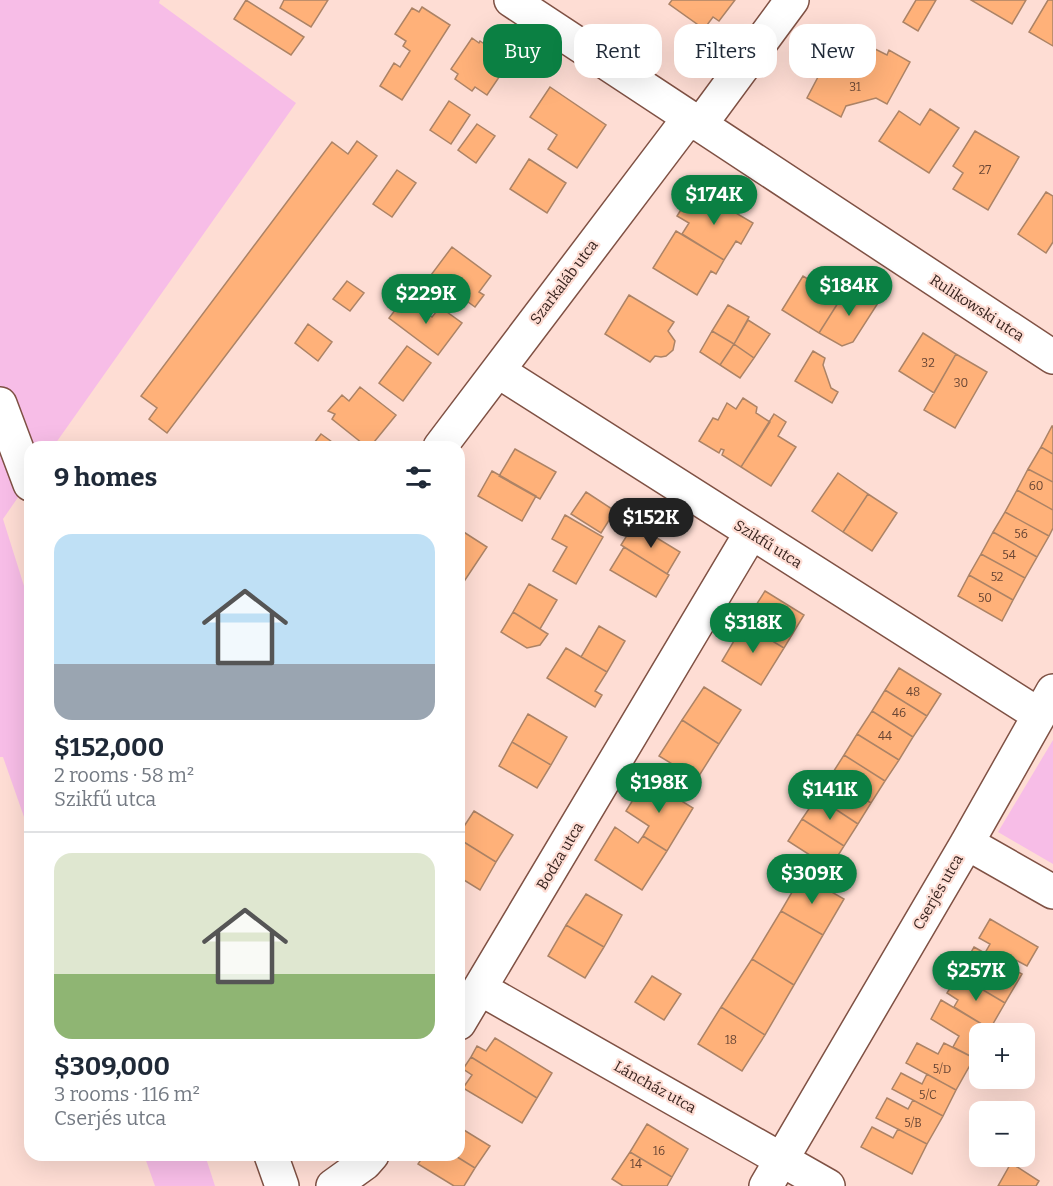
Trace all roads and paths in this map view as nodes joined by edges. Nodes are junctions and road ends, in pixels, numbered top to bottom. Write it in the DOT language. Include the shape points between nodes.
graph roads {
  1 [pos="511,0"];
  2 [pos="792,0"];
  3 [pos="694,122"];
  4 [pos="1053,357"];
  5 [pos="498,371"];
  6 [pos="0,404"];
  7 [pos="445,441"];
  8 [pos="24,468"];
  9 [pos="751,533"];
  10 [pos="1046,703"];
  11 [pos="967,843"];
  12 [pos="1053,892"];
  13 [pos="481,989"];
  14 [pos="465,1014"];
  15 [pos="273,1161"];
  16 [pos="367,1161"];
  17 [pos="773,1172"];
  18 [pos="282,1186"];
  19 [pos="333,1186"];
  20 [pos="828,1186"];
  1 -- 3 [label="street, Rulikowski utca"];
  2 -- 3 [label="street, Szarkaláb utca"];
  3 -- 4 [label="street, Rulikowski utca"];
  3 -- 5 [label="street, Szarkaláb utca"];
  5 -- 7 [label="street, Szarkaláb utca"];
  5 -- 9 [label="street, Szikfű utca"];
  6 -- 8 [label="street"];
  9 -- 10 [label="street, Szikfű utca"];
  9 -- 13 [label="street, Bodza utca"];
  10 -- 11 [label="street, Cserjés utca"];
  11 -- 12 [label="street"];
  11 -- 17 [label="street, Cserjés utca"];
  13 -- 14 [label="street, Bodza utca"];
  13 -- 17 [label="street, Láncház utca"];
  15 -- 18 [label="street"];
  16 -- 19 [label="street"];
  17 -- 20 [label="street, Láncház utca"];
}
